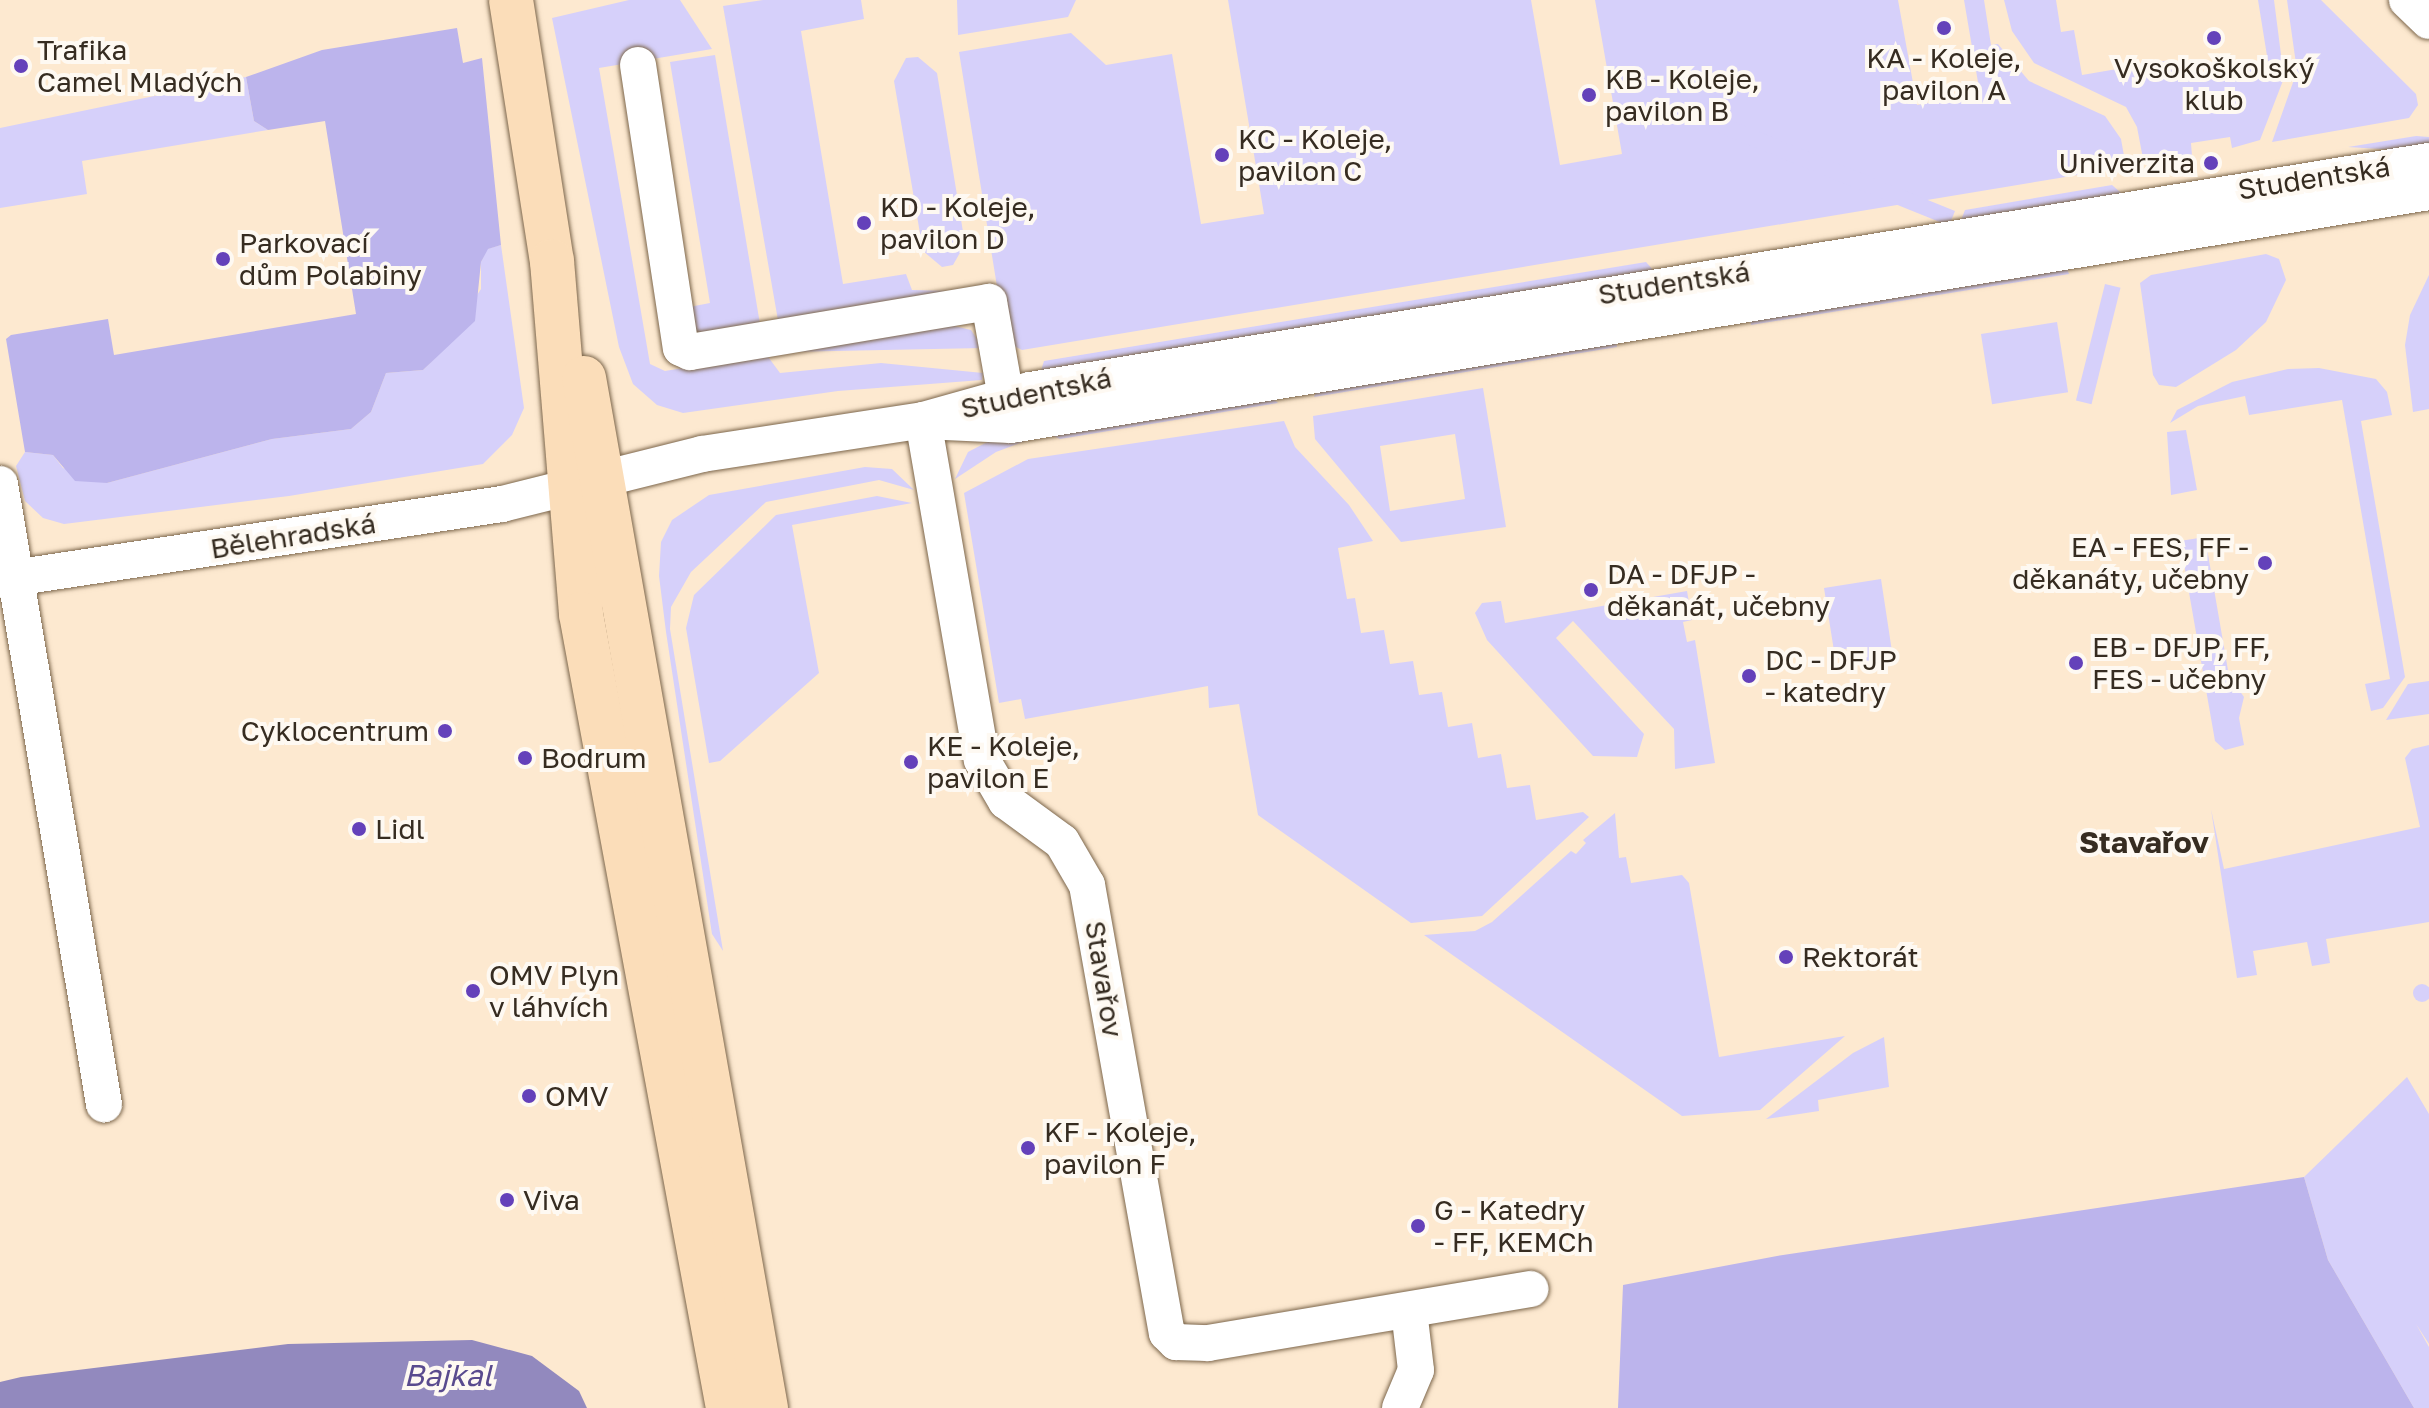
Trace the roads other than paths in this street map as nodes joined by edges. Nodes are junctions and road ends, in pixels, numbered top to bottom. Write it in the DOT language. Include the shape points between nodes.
graph roads {
  1 [pos="511,0"];
  2 [pos="2407,0"];
  3 [pos="2429,21"];
  4 [pos="638,65"];
  5 [pos="2429,161"];
  6 [pos="2429,192"];
  7 [pos="1008,410"];
  8 [pos="923,420"];
  9 [pos="587,483"];
  10 [pos="0,484"];
  11 [pos="8,578"];
  12 [pos="104,1104"];
  13 [pos="1531,1289"];
  14 [pos="1409,1310"];
  15 [pos="728,1408"];
  16 [pos="766,1408"];
  17 [pos="1400,1408"];
  1 -- 9 [label="main road"];
  2 -- 3 [label="street"];
  4 -- 7 [label="street" via="681,348 697,351 989,302"];
  5 -- 7 [label="street, Studentská"];
  6 -- 7 [label="street, Studentská"];
  7 -- 8 [label="street, Studentská"];
  8 -- 9 [label="street, Studentská" via="732,448"];
  8 -- 14 [label="street, Stavařov" via="982,760 990,782 1006,801 1074,858 1089,895 1167,1333 1176,1342 1208,1343"];
  9 -- 11 [label="street, Bělehradská" via="455,512"];
  9 -- 15 [label="main road" via="581,614"];
  9 -- 16 [label="main road"];
  10 -- 11 [label="street"];
  11 -- 12 [label="street"];
  13 -- 14 [label="street, Stavařov"];
  14 -- 17 [label="street" via="1416,1370"];
}
